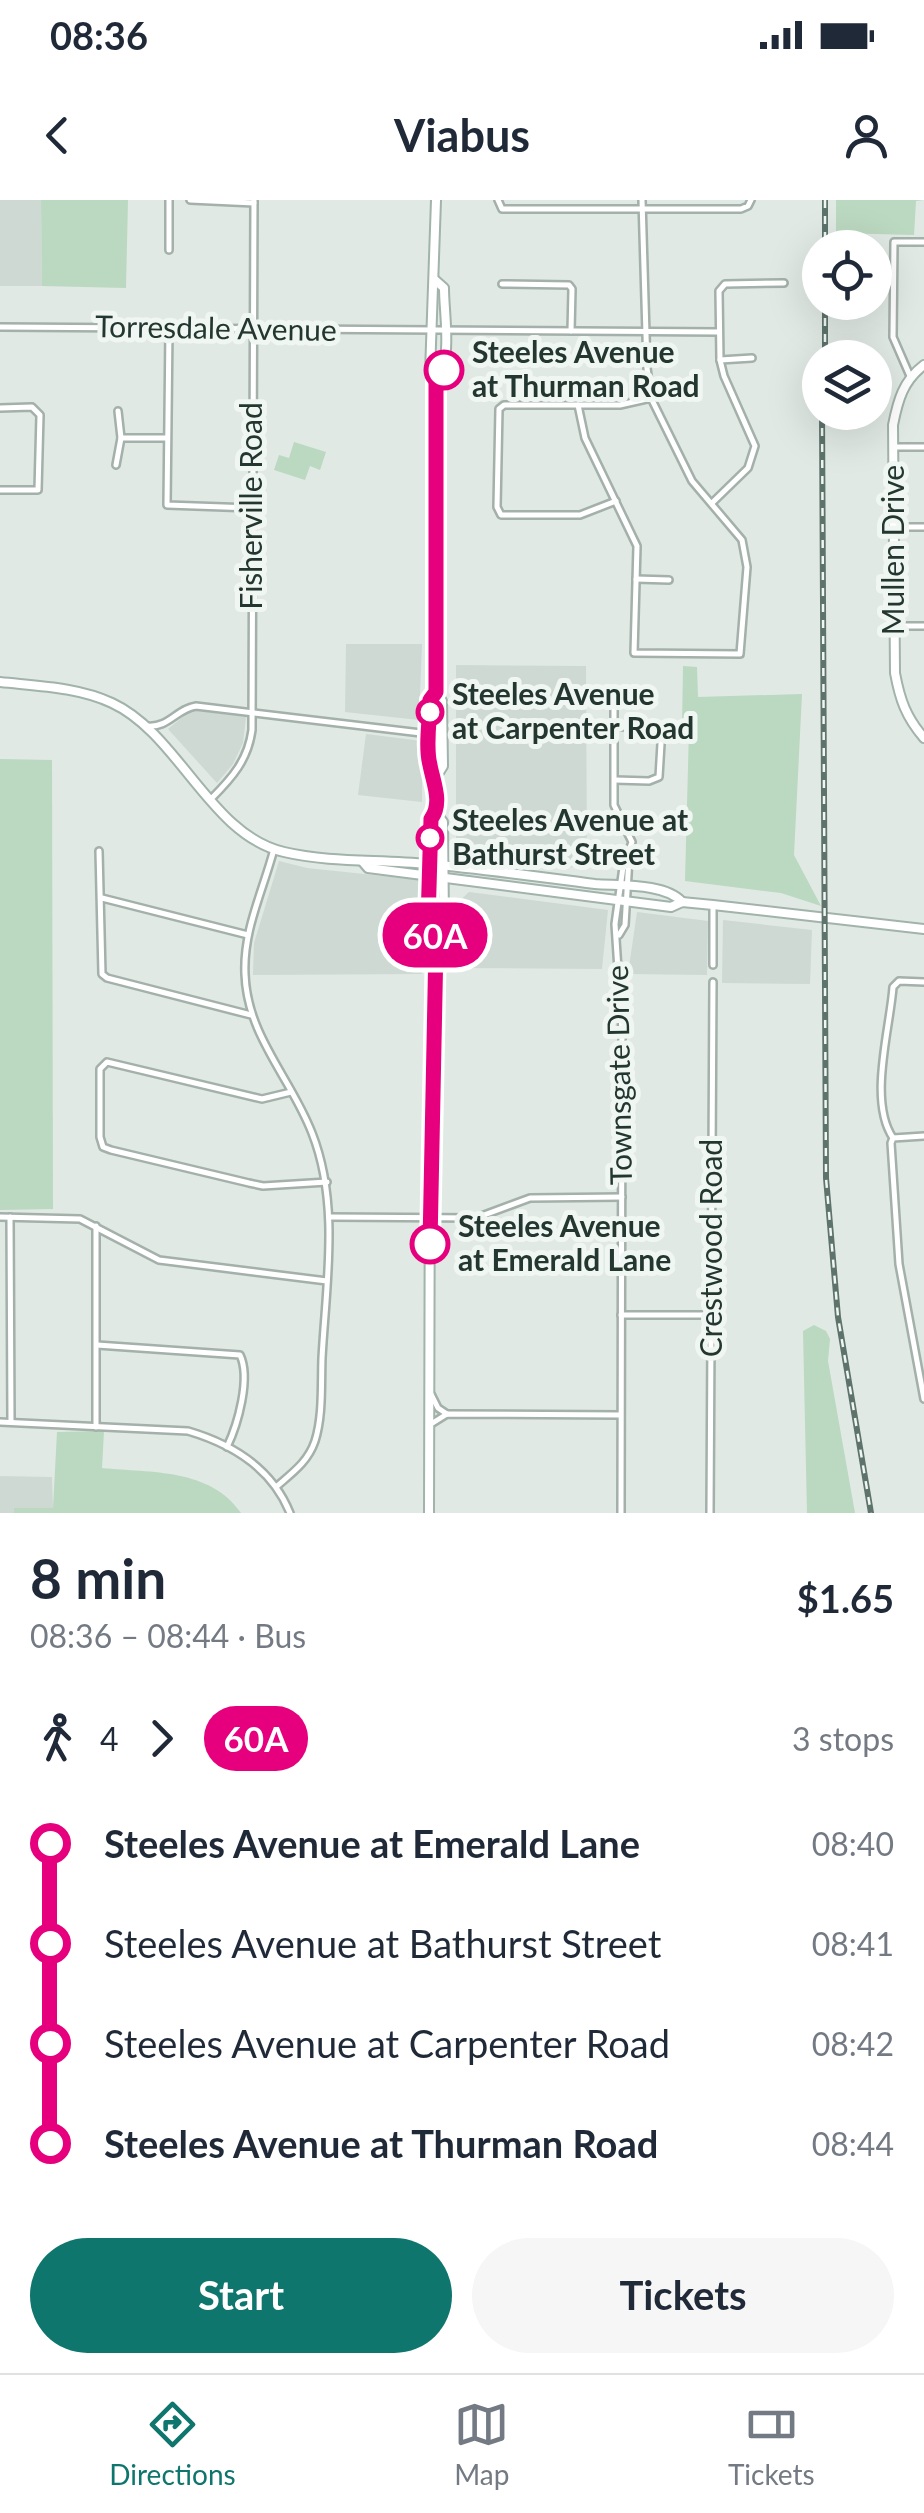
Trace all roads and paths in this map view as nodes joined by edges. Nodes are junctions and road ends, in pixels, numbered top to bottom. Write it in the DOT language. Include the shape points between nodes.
graph roads {
  1 [pos="169,200"];
  2 [pos="190,200"];
  3 [pos="436,200"];
  4 [pos="498,200"];
  5 [pos="565,200"];
  6 [pos="642,200"];
  7 [pos="750,200"];
  8 [pos="254,201"];
  9 [pos="642,209"];
  10 [pos="565,210"];
  11 [pos="924,242"];
  12 [pos="169,250"];
  13 [pos="435,280"];
  14 [pos="784,283"];
  15 [pos="502,284"];
  16 [pos="0,327"];
  17 [pos="169,329"];
  18 [pos="253,329"];
  19 [pos="645,330"];
  20 [pos="431,331"];
  21 [pos="445,331"];
  22 [pos="571,332"];
  23 [pos="719,332"];
  24 [pos="752,358"];
  25 [pos="720,360"];
  26 [pos="924,365"];
  27 [pos="910,376"];
  28 [pos="436,382"];
  29 [pos="651,398"];
  30 [pos="578,406"];
  31 [pos="0,408"];
  32 [pos="118,412"];
  33 [pos="121,438"];
  34 [pos="167,438"];
  35 [pos="894,447"];
  36 [pos="924,447"];
  37 [pos="116,465"];
  38 [pos="0,490"];
  39 [pos="616,501"];
  40 [pos="712,503"];
  41 [pos="253,508"];
  42 [pos="894,527"];
  43 [pos="924,527"];
  44 [pos="636,579"];
  45 [pos="669,580"];
  46 [pos="895,626"];
  47 [pos="924,626"];
  48 [pos="0,682"];
  49 [pos="436,692"];
  50 [pos="591,698"];
  51 [pos="251,712"];
  52 [pos="144,726"];
  53 [pos="677,726"];
  54 [pos="615,727"];
  55 [pos="662,727"];
  56 [pos="443,733"];
  57 [pos="430,734"];
  58 [pos="924,738"];
  59 [pos="436,777"];
  60 [pos="615,780"];
  61 [pos="211,799"];
  62 [pos="436,813"];
  63 [pos="274,849"];
  64 [pos="99,851"];
  65 [pos="362,862"];
  66 [pos="428,864"];
  67 [pos="443,866"];
  68 [pos="428,876"];
  69 [pos="443,878"];
  70 [pos="624,887"];
  71 [pos="102,898"];
  72 [pos="623,901"];
  73 [pos="682,902"];
  74 [pos="713,905"];
  75 [pos="435,930"];
  76 [pos="924,930"];
  77 [pos="248,935"];
  78 [pos="713,965"];
  79 [pos="712,982"];
  80 [pos="924,982"];
  81 [pos="252,1015"];
  82 [pos="291,1091"];
  83 [pos="924,1136"];
  84 [pos="894,1138"];
  85 [pos="327,1182"];
  86 [pos="622,1197"];
  87 [pos="0,1217"];
  88 [pos="10,1217"];
  89 [pos="329,1217"];
  90 [pos="430,1218"];
  91 [pos="96,1226"];
  92 [pos="326,1281"];
  93 [pos="621,1315"];
  94 [pos="711,1315"];
  95 [pos="96,1345"];
  96 [pos="431,1394"];
  97 [pos="924,1398"];
  98 [pos="447,1414"];
  99 [pos="621,1416"];
  100 [pos="12,1420"];
  101 [pos="0,1422"];
  102 [pos="431,1424"];
  103 [pos="96,1427"];
  104 [pos="227,1447"];
  105 [pos="276,1486"];
  106 [pos="290,1513"];
  107 [pos="429,1513"];
  108 [pos="620,1513"];
  109 [pos="710,1513"];
  1 -- 12 [label="street"];
  2 -- 8 [label="street"];
  3 -- 13 [label="main road"];
  4 -- 10 [label="street" via="502,209"];
  5 -- 10 [label="street"];
  6 -- 9 [label="street"];
  7 -- 9 [label="street" via="741,209"];
  8 -- 18 [label="street, Fisherville Road"];
  9 -- 10 [label="street"];
  9 -- 19 [label="street"];
  11 -- 27 [label="street" via="894,242 893,337"];
  13 -- 20 [label="main road"];
  13 -- 21 [label="main road" via="444,288"];
  14 -- 23 [label="street" via="722,284"];
  15 -- 22 [label="street" via="569,284"];
  16 -- 17 [label="street, Torresdale Avenue"];
  17 -- 18 [label="street, Torresdale Avenue"];
  17 -- 34 [label="street"];
  18 -- 20 [label="street, Torresdale Avenue"];
  18 -- 41 [label="street, Fisherville Road"];
  19 -- 22 [label="street, Torresdale Avenue"];
  19 -- 23 [label="street, Torresdale Avenue"];
  19 -- 29 [label="street"];
  20 -- 21 [label="street, Torresdale Avenue"];
  20 -- 28 [label="main road"];
  21 -- 22 [label="street, Torresdale Avenue"];
  21 -- 28 [label="main road" via="444,370"];
  23 -- 25 [label="street"];
  24 -- 25 [label="street"];
  25 -- 40 [label="street" via="755,446 748,468"];
  26 -- 27 [label="main road"];
  27 -- 35 [label="main road, Mullen Drive" via="898,398"];
  28 -- 49 [label="main road"];
  29 -- 30 [label="street"];
  29 -- 40 [label="street" via="684,468"];
  30 -- 39 [label="street" via="585,438"];
  30 -- 39 [label="street" via="500,407 498,512 580,515"];
  31 -- 38 [label="street" via="40,414 38,490"];
  32 -- 33 [label="street"];
  33 -- 34 [label="street"];
  33 -- 37 [label="street"];
  34 -- 41 [label="street" via="168,506"];
  35 -- 36 [label="street"];
  35 -- 42 [label="main road, Mullen Drive"];
  39 -- 44 [label="street" via="637,546"];
  40 -- 44 [label="street" via="746,553 740,654 636,654"];
  41 -- 51 [label="street, Fisherville Road"];
  42 -- 43 [label="street"];
  42 -- 46 [label="main road, Mullen Drive"];
  44 -- 45 [label="street"];
  46 -- 47 [label="street"];
  46 -- 58 [label="main road, Mullen Drive" via="901,704"];
  48 -- 52 [label="main road" via="113,704"];
  49 -- 56 [label="main road"];
  49 -- 57 [label="main road"];
  50 -- 54 [label="street" via="613,700"];
  51 -- 52 [label="street" via="196,706 164,725"];
  51 -- 57 [label="street"];
  51 -- 61 [label="street, Fisherville Road" via="247,752"];
  52 -- 61 [label="main road"];
  53 -- 55 [label="street"];
  54 -- 55 [label="street"];
  54 -- 60 [label="street"];
  55 -- 60 [label="street" via="659,777"];
  56 -- 57 [label="street"];
  56 -- 59 [label="main road" via="443,766"];
  57 -- 59 [label="main road"];
  59 -- 62 [label="main road"];
  60 -- 70 [label="street, Townsgate Drive" via="614,805 632,842"];
  61 -- 63 [label="main road" via="252,838"];
  62 -- 66 [label="main road"];
  62 -- 67 [label="main road" via="443,822"];
  63 -- 65 [label="main road"];
  63 -- 77 [label="street"];
  64 -- 71 [label="street"];
  65 -- 66 [label="main road"];
  65 -- 68 [label="main road"];
  66 -- 67 [label="main road"];
  66 -- 68 [label="main road"];
  67 -- 69 [label="main road"];
  67 -- 70 [label="main road"];
  68 -- 69 [label="main road"];
  68 -- 75 [label="main road" via="428,922"];
  69 -- 72 [label="main road"];
  69 -- 75 [label="main road" via="444,920"];
  70 -- 72 [label="street, Townsgate Drive"];
  70 -- 73 [label="main road" via="674,894"];
  71 -- 77 [label="street"];
  71 -- 81 [label="street" via="100,968 107,978"];
  72 -- 73 [label="main road" via="671,907"];
  72 -- 86 [label="street, Townsgate Drive" via="617,976"];
  73 -- 74 [label="main road"];
  74 -- 76 [label="main road"];
  74 -- 78 [label="street"];
  75 -- 90 [label="main road"];
  77 -- 81 [label="street"];
  79 -- 94 [label="street, Crestwood Road"];
  80 -- 84 [label="street" via="898,981 894,987 883,1084 884,1115"];
  81 -- 82 [label="street"];
  82 -- 85 [label="street"];
  82 -- 85 [label="street" via="262,1099 107,1062 100,1069 100,1137 110,1150 263,1186"];
  83 -- 84 [label="street"];
  84 -- 97 [label="street" via="898,1264"];
  85 -- 89 [label="street"];
  86 -- 90 [label="street" via="530,1198 476,1218"];
  86 -- 93 [label="street, Townsgate Drive"];
  87 -- 88 [label="street"];
  88 -- 91 [label="street" via="60,1217"];
  88 -- 100 [label="street"];
  89 -- 90 [label="street"];
  89 -- 92 [label="street"];
  90 -- 96 [label="main road"];
  91 -- 92 [label="street" via="160,1260"];
  91 -- 95 [label="street"];
  92 -- 105 [label="street" via="318,1426 307,1460"];
  93 -- 94 [label="street"];
  93 -- 99 [label="street, Townsgate Drive"];
  94 -- 109 [label="street, Crestwood Road"];
  95 -- 103 [label="street"];
  95 -- 104 [label="street" via="240,1355 240,1418"];
  96 -- 98 [label="street"];
  96 -- 102 [label="main road"];
  98 -- 99 [label="street"];
  98 -- 102 [label="street"];
  99 -- 108 [label="street, Townsgate Drive"];
  100 -- 101 [label="street"];
  100 -- 103 [label="street"];
  102 -- 107 [label="main road"];
  103 -- 104 [label="street" via="188,1431"];
  104 -- 105 [label="street"];
  105 -- 106 [label="street"];
}
